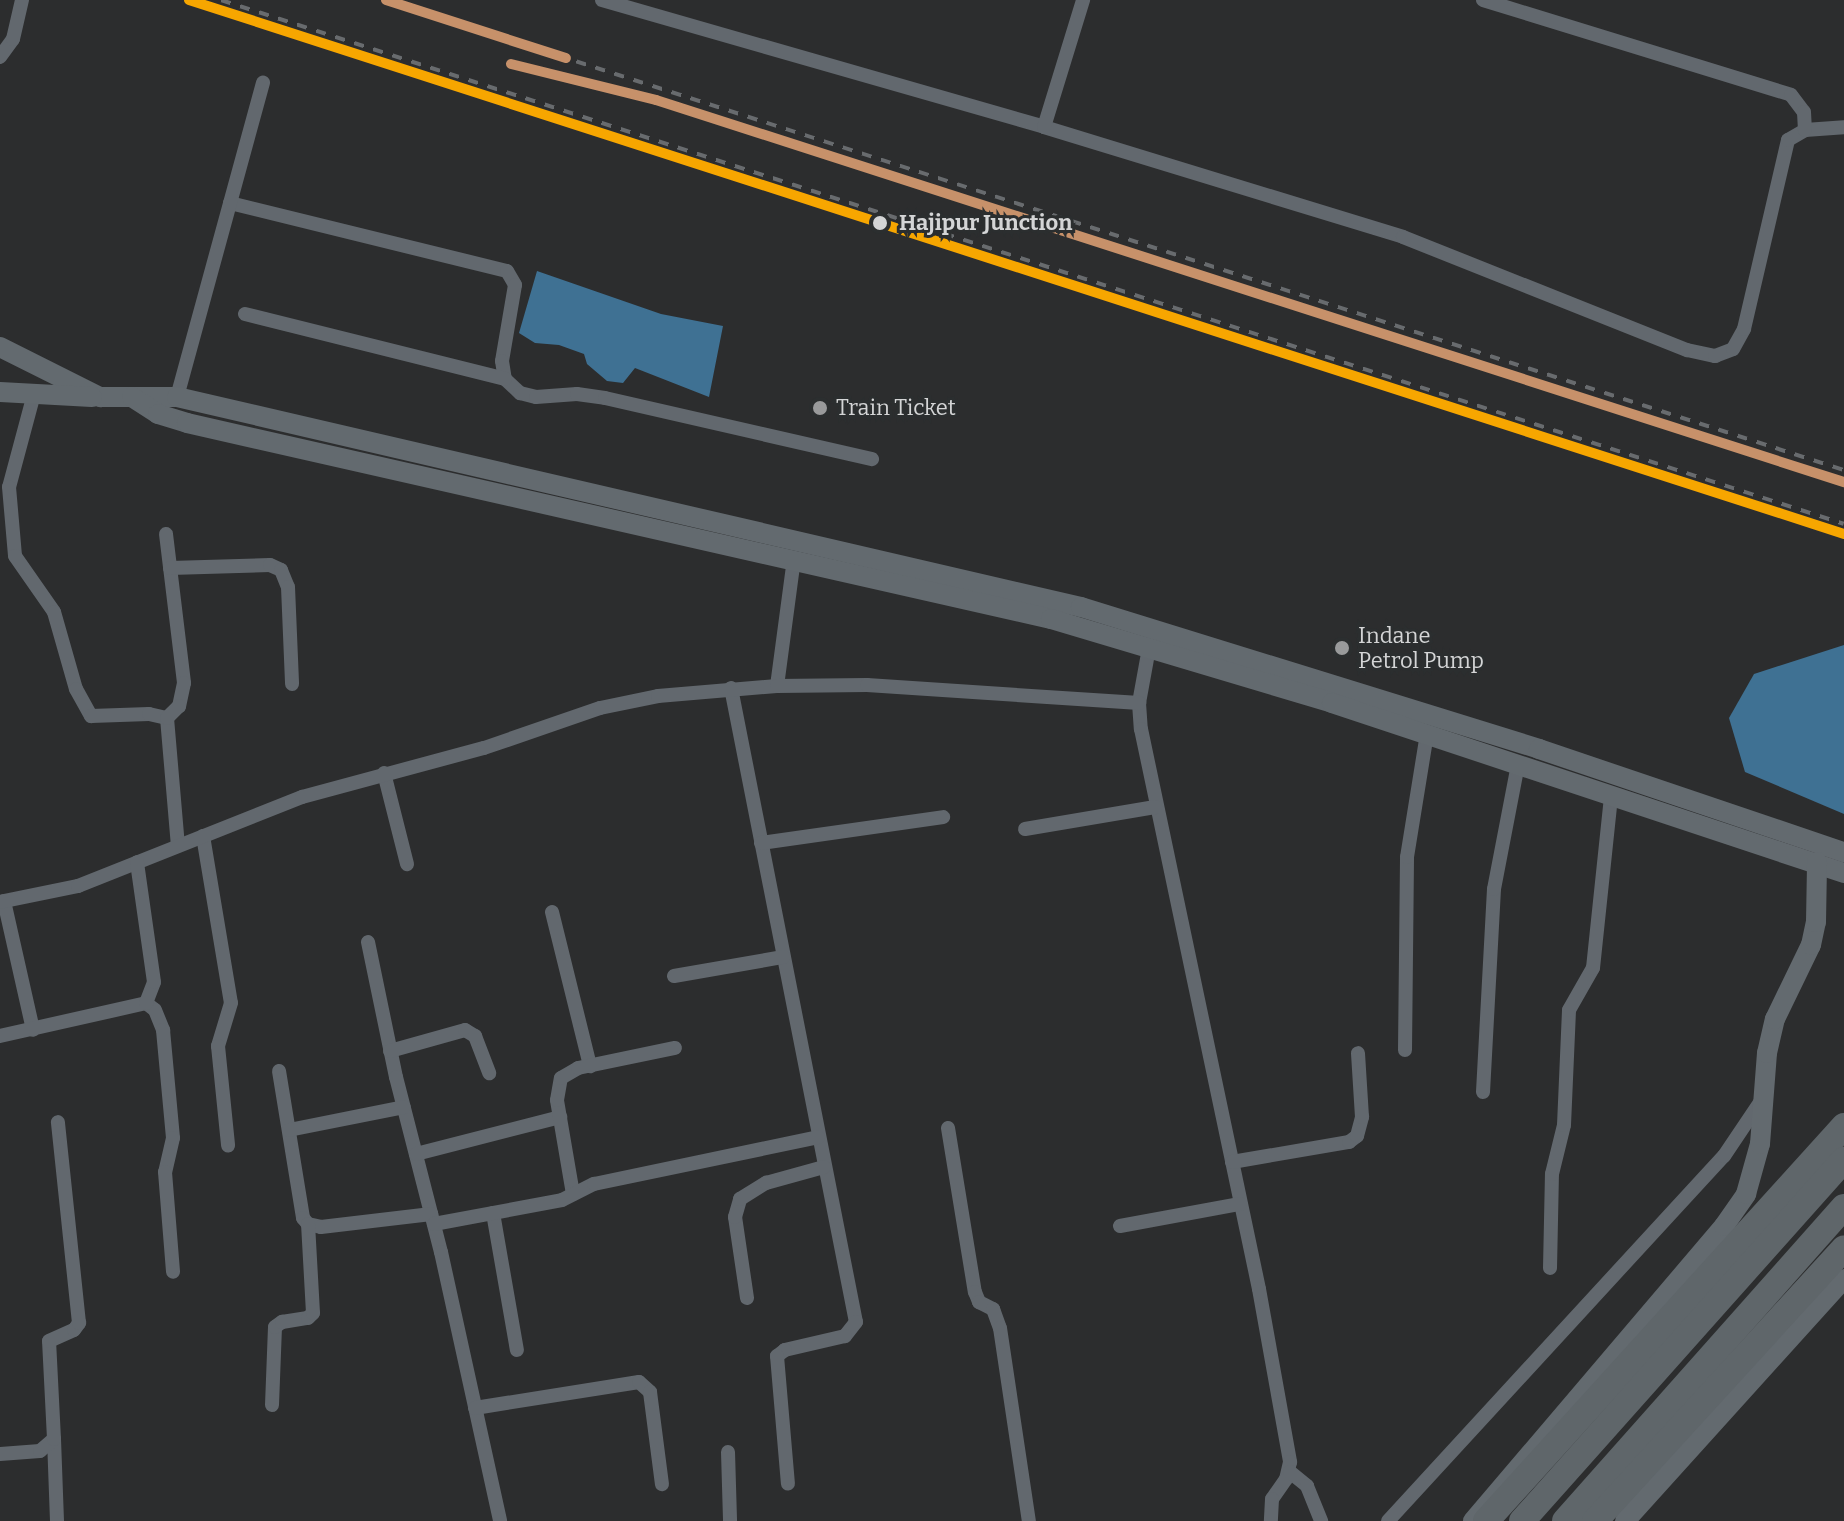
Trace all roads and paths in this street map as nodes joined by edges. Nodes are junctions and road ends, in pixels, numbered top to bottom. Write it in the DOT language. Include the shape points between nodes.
graph roads {
  1 [pos="22,0"];
  2 [pos="602,0"];
  3 [pos="1083,0"];
  4 [pos="1483,0"];
  5 [pos="0,57"];
  6 [pos="263,83"];
  7 [pos="1044,127"];
  8 [pos="1844,127"];
  9 [pos="1805,130"];
  10 [pos="230,203"];
  11 [pos="245,314"];
  12 [pos="0,347"];
  13 [pos="505,379"];
  14 [pos="0,392"];
  15 [pos="34,394"];
  16 [pos="100,397"];
  17 [pos="132,397"];
  18 [pos="177,397"];
  19 [pos="872,459"];
  20 [pos="166,534"];
  21 [pos="794,559"];
  22 [pos="170,568"];
  23 [pos="1149,648"];
  24 [pos="1287,680"];
  25 [pos="292,684"];
  26 [pos="777,686"];
  27 [pos="731,688"];
  28 [pos="1139,703"];
  29 [pos="167,718"];
  30 [pos="1427,734"];
  31 [pos="1518,764"];
  32 [pos="384,773"];
  33 [pos="1611,796"];
  34 [pos="1155,807"];
  35 [pos="943,817"];
  36 [pos="1025,829"];
  37 [pos="203,836"];
  38 [pos="761,843"];
  39 [pos="178,846"];
  40 [pos="1844,852"];
  41 [pos="137,862"];
  42 [pos="1817,862"];
  43 [pos="407,864"];
  44 [pos="1844,873"];
  45 [pos="2,902"];
  46 [pos="552,912"];
  47 [pos="368,942"];
  48 [pos="783,957"];
  49 [pos="674,976"];
  50 [pos="146,1003"];
  51 [pos="33,1030"];
  52 [pos="0,1036"];
  53 [pos="675,1048"];
  54 [pos="1405,1050"];
  55 [pos="390,1051"];
  56 [pos="1358,1053"];
  57 [pos="590,1066"];
  58 [pos="279,1071"];
  59 [pos="489,1073"];
  60 [pos="1483,1092"];
  61 [pos="1763,1098"];
  62 [pos="404,1107"];
  63 [pos="560,1117"];
  64 [pos="58,1122"];
  65 [pos="1844,1126"];
  66 [pos="948,1128"];
  67 [pos="289,1130"];
  68 [pos="818,1137"];
  69 [pos="228,1145"];
  70 [pos="416,1154"];
  71 [pos="1844,1159"];
  72 [pos="1232,1162"];
  73 [pos="824,1167"];
  74 [pos="573,1194"];
  75 [pos="1240,1204"];
  76 [pos="1844,1207"];
  77 [pos="493,1213"];
  78 [pos="432,1219"];
  79 [pos="308,1224"];
  80 [pos="1120,1226"];
  81 [pos="1844,1248"];
  82 [pos="1550,1268"];
  83 [pos="173,1272"];
  84 [pos="1844,1279"];
  85 [pos="747,1298"];
  86 [pos="517,1350"];
  87 [pos="272,1405"];
  88 [pos="475,1408"];
  89 [pos="54,1439"];
  90 [pos="728,1452"];
  91 [pos="0,1454"];
  92 [pos="1290,1472"];
  93 [pos="662,1484"];
  94 [pos="788,1484"];
  95 [pos="57,1521"];
  96 [pos="500,1521"];
  97 [pos="730,1521"];
  98 [pos="1029,1521"];
  99 [pos="1271,1521"];
  100 [pos="1321,1521"];
  101 [pos="1388,1521"];
  102 [pos="1473,1521"];
  103 [pos="1486,1521"];
  104 [pos="1522,1521"];
  105 [pos="1565,1521"];
  106 [pos="1595,1521"];
  107 [pos="1625,1521"];
  1 -- 5 [label="street" via="13,39"];
  2 -- 7 [label="street"];
  3 -- 7 [label="street"];
  4 -- 9 [label="street" via="1791,95 1804,112"];
  6 -- 10 [label="street"];
  7 -- 9 [label="street" via="1403,237 1687,350 1715,356 1741,339 1788,140"];
  8 -- 9 [label="street"];
  10 -- 13 [label="street" via="507,271 515,285 502,361"];
  10 -- 18 [label="street"];
  11 -- 13 [label="street"];
  12 -- 16 [label="main road"];
  13 -- 19 [label="street" via="520,393 536,397 605,398"];
  14 -- 15 [label="main road"];
  15 -- 16 [label="main road"];
  15 -- 29 [label="street" via="9,487 15,556 54,612 76,689 91,716"];
  16 -- 17 [label="main road"];
  17 -- 18 [label="main road"];
  17 -- 21 [label="main road" via="158,414 187,423"];
  18 -- 24 [label="main road" via="1066,604"];
  20 -- 22 [label="street"];
  21 -- 23 [label="main road" via="1051,619"];
  21 -- 26 [label="street"];
  22 -- 25 [label="street" via="270,565 281,570 288,587"];
  22 -- 29 [label="street" via="184,683 179,706"];
  23 -- 24 [label="main road"];
  23 -- 28 [label="street"];
  24 -- 30 [label="main road"];
  24 -- 40 [label="main road" via="1554,753"];
  26 -- 27 [label="street"];
  26 -- 28 [label="street" via="867,685"];
  27 -- 32 [label="street" via="600,708 484,748"];
  27 -- 38 [label="street"];
  28 -- 34 [label="street"];
  29 -- 39 [label="street"];
  30 -- 31 [label="main road"];
  30 -- 54 [label="street" via="1407,857"];
  31 -- 33 [label="main road"];
  31 -- 60 [label="street" via="1494,889"];
  32 -- 37 [label="street" via="302,797"];
  32 -- 43 [label="street"];
  33 -- 42 [label="main road"];
  33 -- 82 [label="street" via="1593,968 1569,1010 1564,1125 1552,1174"];
  34 -- 36 [label="street"];
  34 -- 72 [label="street"];
  35 -- 38 [label="street"];
  37 -- 39 [label="street"];
  37 -- 69 [label="street" via="231,1003 218,1036"];
  38 -- 48 [label="street"];
  39 -- 41 [label="street"];
  41 -- 45 [label="street" via="78,886"];
  41 -- 50 [label="street" via="154,982"];
  42 -- 44 [label="main road"];
  42 -- 61 [label="main road" via="1811,945 1775,1019"];
  45 -- 51 [label="street"];
  46 -- 57 [label="street"];
  47 -- 55 [label="street"];
  48 -- 49 [label="street"];
  48 -- 68 [label="street"];
  50 -- 51 [label="street"];
  50 -- 83 [label="street" via="163,1030 173,1138 165,1172"];
  51 -- 52 [label="street"];
  53 -- 57 [label="street"];
  55 -- 59 [label="street" via="465,1030 475,1036"];
  55 -- 62 [label="street"];
  56 -- 72 [label="street" via="1362,1117 1357,1136 1349,1142"];
  57 -- 63 [label="street" via="561,1078"];
  58 -- 67 [label="street"];
  61 -- 101 [label="street" via="1724,1156"];
  61 -- 102 [label="main road" via="1756,1170 1739,1207"];
  62 -- 67 [label="street"];
  62 -- 70 [label="street"];
  63 -- 70 [label="street"];
  63 -- 74 [label="street"];
  64 -- 89 [label="street" via="80,1311 74,1330 49,1341"];
  65 -- 103 [label="highway"];
  66 -- 98 [label="street" via="975,1292 979,1302 993,1309 1000,1328"];
  67 -- 79 [label="street"];
  68 -- 73 [label="street"];
  68 -- 74 [label="street" via="594,1184"];
  70 -- 78 [label="street"];
  71 -- 104 [label="highway"];
  72 -- 75 [label="street"];
  73 -- 85 [label="street" via="766,1183 740,1199 735,1217"];
  73 -- 94 [label="street" via="856,1322 845,1336 777,1356"];
  74 -- 77 [label="street"];
  75 -- 80 [label="street"];
  75 -- 92 [label="street"];
  76 -- 105 [label="highway"];
  77 -- 78 [label="street"];
  77 -- 86 [label="street"];
  78 -- 79 [label="street"];
  78 -- 88 [label="street"];
  79 -- 87 [label="street" via="313,1313 275,1327"];
  81 -- 106 [label="highway"];
  84 -- 107 [label="main road"];
  88 -- 93 [label="street" via="639,1382 650,1392"];
  88 -- 96 [label="street"];
  89 -- 91 [label="street" via="40,1451"];
  89 -- 95 [label="street"];
  90 -- 97 [label="street"];
  92 -- 99 [label="street" via="1272,1499"];
  92 -- 100 [label="street" via="1307,1486"];
}
